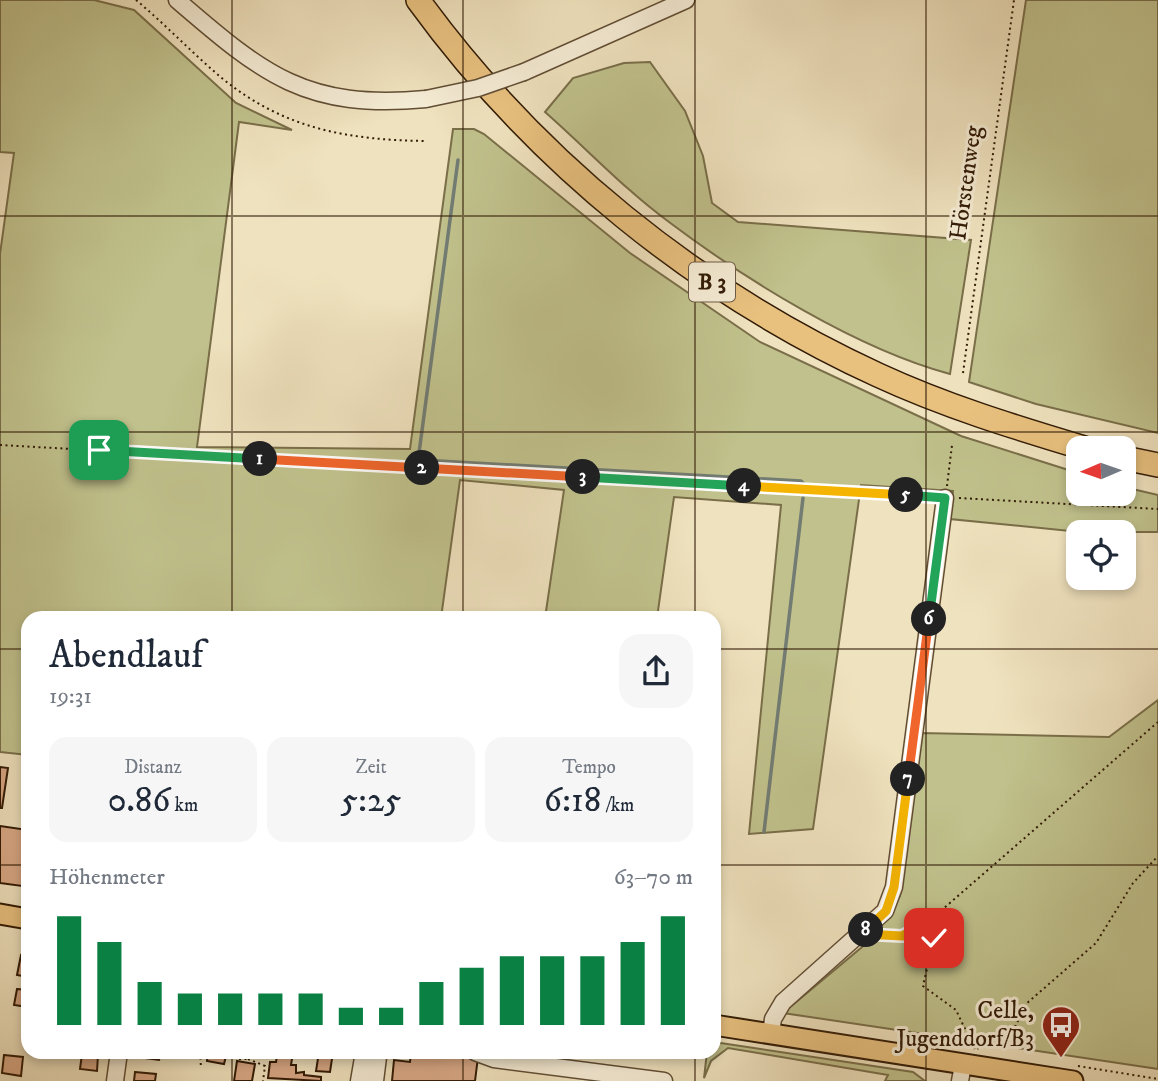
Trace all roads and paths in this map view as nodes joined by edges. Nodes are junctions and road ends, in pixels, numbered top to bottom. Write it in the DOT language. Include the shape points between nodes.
graph roads {
  1 [pos="136,0"];
  2 [pos="177,0"];
  3 [pos="418,0"];
  4 [pos="686,0"];
  5 [pos="1014,0"];
  6 [pos="428,141"];
  7 [pos="963,373"];
  8 [pos="1066,443"];
  9 [pos="0,444"];
  10 [pos="952,445"];
  11 [pos="1136,461"];
  12 [pos="1158,466"];
  13 [pos="945,498"];
  14 [pos="1158,509"];
  15 [pos="1158,722"];
  16 [pos="1158,856"];
  17 [pos="0,914"];
  18 [pos="21,918"];
  19 [pos="928,922"];
  20 [pos="863,934"];
  21 [pos="721,1026"];
  22 [pos="771,1034"];
  23 [pos="117,1059"];
  24 [pos="200,1059"];
  25 [pos="239,1059"];
  26 [pos="248,1059"];
  27 [pos="363,1059"];
  28 [pos="378,1059"];
  29 [pos="494,1059"];
  30 [pos="201,1068"];
  31 [pos="962,1073"];
  32 [pos="115,1081"];
  33 [pos="263,1081"];
  34 [pos="359,1081"];
  35 [pos="375,1081"];
  36 [pos="664,1081"];
  37 [pos="1073,1081"];
  1 -- 6 [label="path" via="225,81 264,106 312,129 370,141"];
  2 -- 4 [label="street, bridge" via="241,56 277,78 353,101 426,99 478,88"];
  3 -- 8 [label="highway, B 3" via="468,64 550,152 619,213 712,281 776,322 876,374 971,413"];
  5 -- 7 [label="path, Hörstenweg"];
  9 -- 13 [label="path"];
  10 -- 13 [label="path"];
  11 -- 12 [label="highway"];
  13 -- 14 [label="path"];
  13 -- 20 [label="street" via="894,887 886,911"];
  15 -- 19 [label="path"];
  16 -- 19 [label="path" via="1133,883 1096,943 1026,1004 1014,1029 975,1050 956,1010 923,986 934,938"];
  17 -- 18 [label="main road"];
  19 -- 20 [label="path" via="902,936"];
  20 -- 22 [label="street" via="783,1002"];
  21 -- 22 [label="main road"];
  22 -- 31 [label="main road"];
  23 -- 32 [label="street"];
  24 -- 30 [label="path"];
  25 -- 26 [label="path"];
  26 -- 33 [label="path" via="265,1066"];
  27 -- 34 [label="street"];
  28 -- 35 [label="street"];
  29 -- 36 [label="street"];
  31 -- 37 [label="main road"];
}
